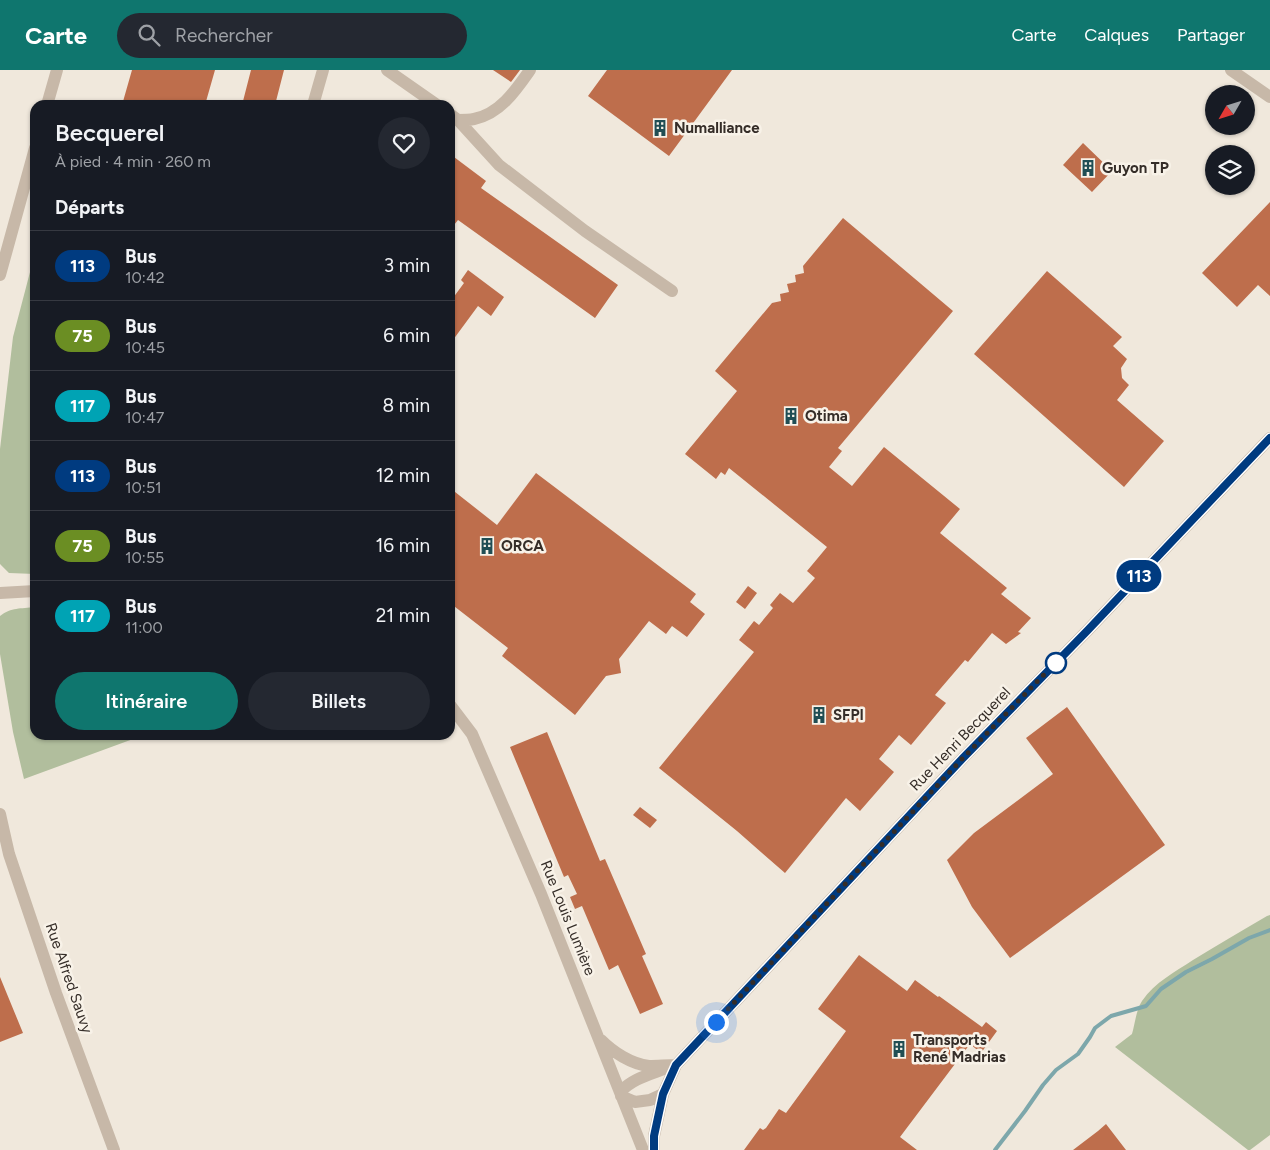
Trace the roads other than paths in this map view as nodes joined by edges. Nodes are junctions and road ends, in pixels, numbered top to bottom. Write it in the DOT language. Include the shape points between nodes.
graph roads {
  1 [pos="57,70"];
  2 [pos="323,70"];
  3 [pos="387,70"];
  4 [pos="530,70"];
  5 [pos="1231,70"];
  6 [pos="1270,97"];
  7 [pos="48,100"];
  8 [pos="314,100"];
  9 [pos="430,100"];
  10 [pos="455,117"];
  11 [pos="455,118"];
  12 [pos="30,166"];
  13 [pos="0,275"];
  14 [pos="672,291"];
  15 [pos="1270,438"];
  16 [pos="30,591"];
  17 [pos="0,593"];
  18 [pos="455,711"];
  19 [pos="0,814"];
  20 [pos="598,1037"];
  21 [pos="676,1065"];
  22 [pos="621,1094"];
  23 [pos="663,1094"];
  24 [pos="114,1150"];
  25 [pos="643,1150"];
  26 [pos="654,1150"];
  1 -- 7 [label="street"];
  2 -- 8 [label="street"];
  3 -- 9 [label="street"];
  4 -- 10 [label="street" via="505,103 488,114 475,119"];
  5 -- 6 [label="street"];
  11 -- 14 [label="street" via="499,165 585,231"];
  12 -- 13 [label="street"];
  15 -- 21 [label="street, Rue Henri Becquerel" via="963,758"];
  16 -- 17 [label="street"];
  18 -- 20 [label="street, Rue Louis Lumière" via="472,734"];
  19 -- 24 [label="street, Rue Alfred Sauvy" via="9,854 56,993"];
  20 -- 21 [label="street" via="631,1061 647,1066"];
  20 -- 22 [label="street, Rue Louis Lumière"];
  21 -- 22 [label="street, Rue Henri Becquerel" via="630,1082"];
  21 -- 23 [label="street, Rue Henri Becquerel"];
  22 -- 23 [label="street" via="635,1102"];
  22 -- 25 [label="street, Rue Louis Lumière"];
  23 -- 26 [label="street, Rue Henri Becquerel"];
}
